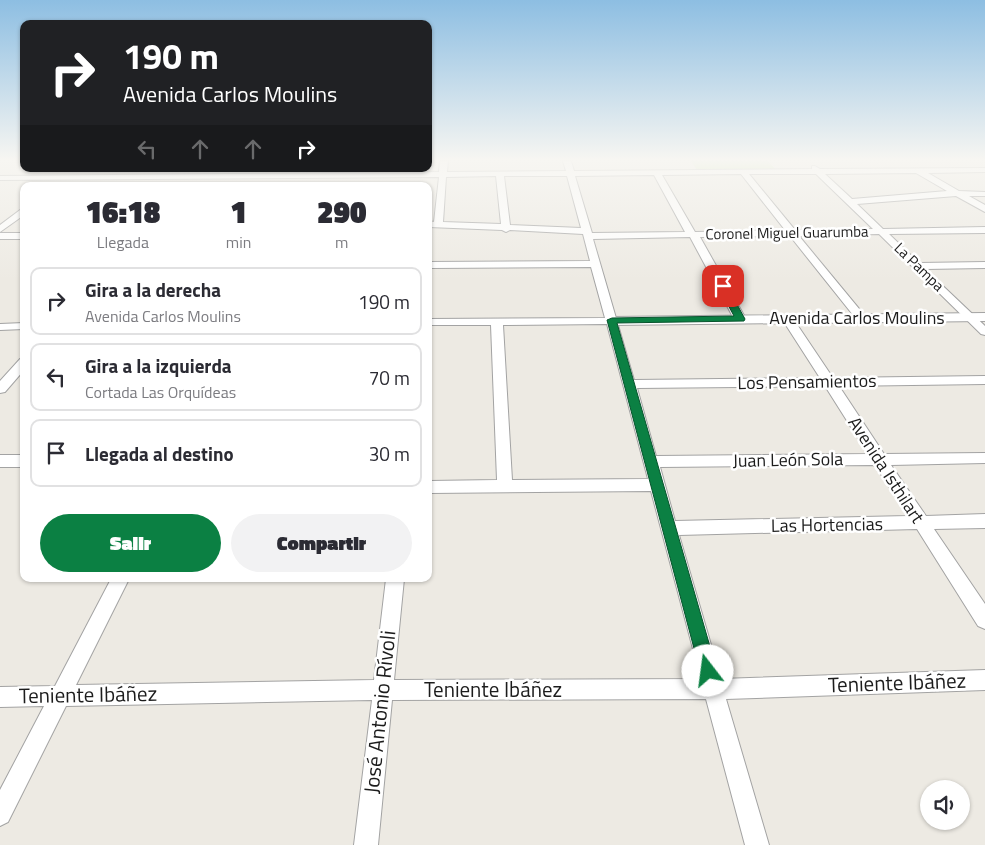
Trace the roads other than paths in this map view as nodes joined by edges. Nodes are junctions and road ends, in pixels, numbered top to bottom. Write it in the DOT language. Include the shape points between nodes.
graph roads {
  1 [pos="438,200"];
  2 [pos="503,200"];
  3 [pos="578,200"];
  4 [pos="671,200"];
  5 [pos="766,200"];
  6 [pos="873,200"];
  7 [pos="969,200"];
  8 [pos="852,202"];
  9 [pos="985,209"];
  10 [pos="20,213"];
  11 [pos="433,225"];
  12 [pos="0,228"];
  13 [pos="506,229"];
  14 [pos="985,230"];
  15 [pos="882,232"];
  16 [pos="792,233"];
  17 [pos="587,234"];
  18 [pos="693,235"];
  19 [pos="0,236"];
  20 [pos="20,236"];
  21 [pos="596,264"];
  22 [pos="432,265"];
  23 [pos="985,265"];
  24 [pos="918,266"];
  25 [pos="861,318"];
  26 [pos="970,318"];
  27 [pos="985,318"];
  28 [pos="740,319"];
  29 [pos="788,319"];
  30 [pos="612,320"];
  31 [pos="497,321"];
  32 [pos="432,322"];
  33 [pos="20,326"];
  34 [pos="0,327"];
  35 [pos="985,332"];
  36 [pos="20,366"];
  37 [pos="985,380"];
  38 [pos="829,382"];
  39 [pos="630,384"];
  40 [pos="0,389"];
  41 [pos="985,458"];
  42 [pos="879,459"];
  43 [pos="0,461"];
  44 [pos="20,461"];
  45 [pos="651,462"];
  46 [pos="658,485"];
  47 [pos="505,486"];
  48 [pos="432,487"];
  49 [pos="985,521"];
  50 [pos="921,523"];
  51 [pos="670,528"];
  52 [pos="118,582"];
  53 [pos="395,582"];
  54 [pos="985,620"];
  55 [pos="985,680"];
  56 [pos="713,689"];
  57 [pos="382,690"];
  58 [pos="60,696"];
  59 [pos="0,697"];
  60 [pos="0,814"];
  61 [pos="366,845"];
  62 [pos="757,845"];
  1 -- 11 [label="street"];
  2 -- 13 [label="street"];
  3 -- 17 [label="street"];
  4 -- 18 [label="street"];
  5 -- 16 [label="street"];
  6 -- 8 [label="street"];
  7 -- 9 [label="street"];
  8 -- 15 [label="street, La Pampa"];
  10 -- 12 [label="street"];
  11 -- 13 [label="street, Coronel Miguel Guarumba"];
  13 -- 17 [label="street, Coronel Miguel Guarumba"];
  14 -- 15 [label="street, Coronel Miguel Guarumba"];
  15 -- 16 [label="street, Coronel Miguel Guarumba"];
  15 -- 24 [label="street, La Pampa"];
  16 -- 18 [label="street, Coronel Miguel Guarumba"];
  16 -- 25 [label="street"];
  17 -- 18 [label="street, Coronel Miguel Guarumba"];
  17 -- 21 [label="street"];
  18 -- 28 [label="street"];
  19 -- 20 [label="street"];
  21 -- 22 [label="street"];
  21 -- 30 [label="street"];
  23 -- 24 [label="street"];
  24 -- 26 [label="street, La Pampa"];
  25 -- 26 [label="street, Avenida Carlos Moulins"];
  25 -- 29 [label="street, Avenida Carlos Moulins"];
  26 -- 27 [label="street, Avenida Carlos Moulins"];
  26 -- 35 [label="street, La Pampa"];
  28 -- 29 [label="street, Avenida Carlos Moulins"];
  28 -- 30 [label="street, Avenida Carlos Moulins"];
  29 -- 38 [label="street, Avenida Isthilart"];
  30 -- 31 [label="street, Avenida Carlos Moulins"];
  30 -- 39 [label="street"];
  31 -- 32 [label="street, Avenida Carlos Moulins"];
  31 -- 47 [label="street"];
  33 -- 34 [label="street"];
  36 -- 40 [label="street"];
  37 -- 38 [label="street, Los Pensamientos"];
  38 -- 39 [label="street, Los Pensamientos"];
  38 -- 42 [label="street, Avenida Isthilart"];
  39 -- 45 [label="street"];
  41 -- 42 [label="street, Juan León Sola"];
  42 -- 45 [label="street, Juan León Sola"];
  42 -- 50 [label="street, Avenida Isthilart"];
  43 -- 44 [label="street"];
  45 -- 46 [label="street"];
  46 -- 47 [label="street"];
  46 -- 51 [label="street"];
  47 -- 48 [label="street"];
  49 -- 50 [label="street, Las Hortencias"];
  50 -- 51 [label="street, Las Hortencias"];
  50 -- 54 [label="street, Avenida Isthilart"];
  51 -- 56 [label="street"];
  52 -- 58 [label="street"];
  53 -- 57 [label="street, José Antonio Rívoli"];
  55 -- 56 [label="street, Teniente Ibáñez"];
  56 -- 57 [label="street, Teniente Ibáñez"];
  56 -- 62 [label="street"];
  57 -- 58 [label="street, Teniente Ibáñez"];
  57 -- 61 [label="street, José Antonio Rívoli"];
  58 -- 59 [label="street, Teniente Ibáñez"];
  58 -- 60 [label="street"];
}
